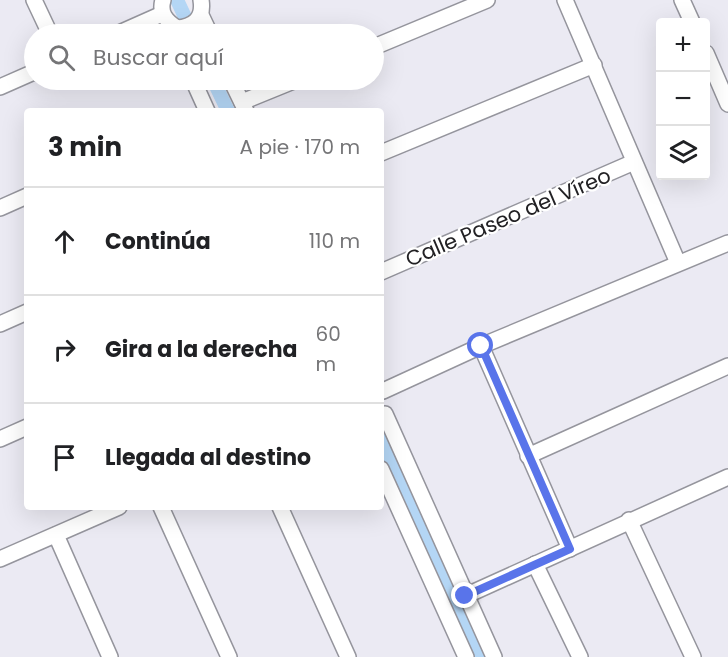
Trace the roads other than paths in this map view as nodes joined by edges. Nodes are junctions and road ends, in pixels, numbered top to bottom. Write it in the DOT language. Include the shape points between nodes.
graph roads {
  1 [pos="34,0"];
  2 [pos="487,0"];
  3 [pos="565,0"];
  4 [pos="682,0"];
  5 [pos="201,8"];
  6 [pos="164,11"];
  7 [pos="690,18"];
  8 [pos="45,24"];
  9 [pos="137,24"];
  10 [pos="174,24"];
  11 [pos="193,24"];
  12 [pos="207,24"];
  13 [pos="384,43"];
  14 [pos="710,64"];
  15 [pos="594,65"];
  16 [pos="24,76"];
  17 [pos="0,87"];
  18 [pos="198,90"];
  19 [pos="236,90"];
  20 [pos="277,90"];
  21 [pos="728,104"];
  22 [pos="244,107"];
  23 [pos="206,108"];
  24 [pos="384,152"];
  25 [pos="634,162"];
  26 [pos="24,197"];
  27 [pos="0,208"];
  28 [pos="728,243"];
  29 [pos="678,263"];
  30 [pos="384,271"];
  31 [pos="24,313"];
  32 [pos="0,324"];
  33 [pos="481,346"];
  34 [pos="728,366"];
  35 [pos="384,388"];
  36 [pos="384,395"];
  37 [pos="384,414"];
  38 [pos="384,418"];
  39 [pos="24,428"];
  40 [pos="0,439"];
  41 [pos="528,456"];
  42 [pos="384,476"];
  43 [pos="728,477"];
  44 [pos="112,510"];
  45 [pos="162,510"];
  46 [pos="281,510"];
  47 [pos="629,520"];
  48 [pos="56,535"];
  49 [pos="570,549"];
  50 [pos="0,559"];
  51 [pos="536,564"];
  52 [pos="465,596"];
  53 [pos="110,657"];
  54 [pos="229,657"];
  55 [pos="348,657"];
  56 [pos="466,657"];
  57 [pos="494,657"];
  58 [pos="580,657"];
  59 [pos="693,657"];
  1 -- 8 [label="street"];
  2 -- 13 [label="street"];
  3 -- 15 [label="street"];
  4 -- 7 [label="street"];
  5 -- 11 [label="street"];
  5 -- 12 [label="street"];
  6 -- 9 [label="street"];
  6 -- 10 [label="street"];
  14 -- 21 [label="street"];
  15 -- 24 [label="street"];
  15 -- 25 [label="street"];
  16 -- 17 [label="street"];
  18 -- 23 [label="street"];
  19 -- 22 [label="street"];
  20 -- 22 [label="street"];
  25 -- 29 [label="street"];
  25 -- 30 [label="street, Calle Paseo del Víreo"];
  26 -- 27 [label="street"];
  28 -- 29 [label="street"];
  29 -- 33 [label="street"];
  31 -- 32 [label="street"];
  33 -- 35 [label="street"];
  33 -- 41 [label="street"];
  34 -- 41 [label="street"];
  36 -- 37 [label="street" via="388,406"];
  38 -- 52 [label="street"];
  39 -- 40 [label="street"];
  41 -- 49 [label="street"];
  42 -- 56 [label="street"];
  43 -- 47 [label="street"];
  44 -- 48 [label="street"];
  45 -- 54 [label="street"];
  46 -- 55 [label="street"];
  47 -- 49 [label="street"];
  47 -- 59 [label="street"];
  48 -- 50 [label="street"];
  48 -- 53 [label="street"];
  49 -- 51 [label="street"];
  51 -- 52 [label="street"];
  51 -- 58 [label="street"];
  52 -- 57 [label="street"];
}
